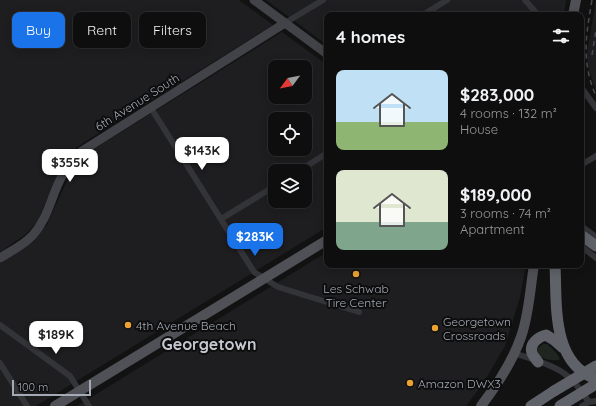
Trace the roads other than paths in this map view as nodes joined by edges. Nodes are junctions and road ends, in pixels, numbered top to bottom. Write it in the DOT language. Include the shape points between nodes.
graph roads {
  1 [pos="254,0"];
  2 [pos="323,0"];
  3 [pos="447,0"];
  4 [pos="525,0"];
  5 [pos="576,0"];
  6 [pos="428,12"];
  7 [pos="535,12"];
  8 [pos="574,12"];
  9 [pos="285,23"];
  10 [pos="324,52"];
  11 [pos="584,93"];
  12 [pos="151,108"];
  13 [pos="596,108"];
  14 [pos="324,155"];
  15 [pos="596,156"];
  16 [pos="584,162"];
  17 [pos="310,164"];
  18 [pos="268,190"];
  19 [pos="221,219"];
  20 [pos="596,228"];
  21 [pos="585,233"];
  22 [pos="596,237"];
  23 [pos="324,242"];
  24 [pos="596,246"];
  25 [pos="584,248"];
  26 [pos="0,258"];
  27 [pos="596,258"];
  28 [pos="534,268"];
  29 [pos="555,268"];
  30 [pos="264,279"];
  31 [pos="359,312"];
  32 [pos="0,325"];
  33 [pos="564,349"];
  34 [pos="514,353"];
  35 [pos="538,362"];
  36 [pos="0,363"];
  37 [pos="596,366"];
  38 [pos="596,379"];
  39 [pos="596,384"];
  40 [pos="80,391"];
  41 [pos="596,401"];
  42 [pos="589,402"];
  43 [pos="27,406"];
  44 [pos="56,406"];
  45 [pos="90,406"];
  46 [pos="480,406"];
  47 [pos="531,406"];
  48 [pos="560,406"];
  49 [pos="582,406"];
  1 -- 9 [label="street"];
  2 -- 9 [label="street, 6th Avenue South"];
  3 -- 6 [label="street"];
  4 -- 7 [label="street"];
  5 -- 8 [label="main road"];
  9 -- 10 [label="street"];
  9 -- 12 [label="street, 6th Avenue South"];
  11 -- 13 [label="street"];
  12 -- 19 [label="street"];
  12 -- 26 [label="street, 6th Avenue South" via="74,159 61,179 44,219 36,231"];
  14 -- 17 [label="street"];
  15 -- 16 [label="street"];
  18 -- 19 [label="street"];
  19 -- 30 [label="street" via="254,272"];
  20 -- 21 [label="street"];
  21 -- 22 [label="street"];
  21 -- 24 [label="highway"];
  23 -- 30 [label="main road"];
  25 -- 27 [label="street"];
  28 -- 34 [label="main road" via="526,317"];
  29 -- 33 [label="highway" via="558,322"];
  30 -- 31 [label="street" via="283,289"];
  30 -- 40 [label="main road"];
  32 -- 40 [label="street" via="70,376"];
  33 -- 35 [label="highway" via="546,336 537,338 532,352"];
  33 -- 38 [label="highway" via="579,369"];
  34 -- 35 [label="street"];
  34 -- 46 [label="main road"];
  35 -- 42 [label="street" via="565,374"];
  36 -- 43 [label="street"];
  37 -- 47 [label="highway, bridge"];
  39 -- 48 [label="highway, bridge"];
  40 -- 44 [label="main road"];
  40 -- 45 [label="street"];
  41 -- 42 [label="street"];
  42 -- 49 [label="street"];
}
